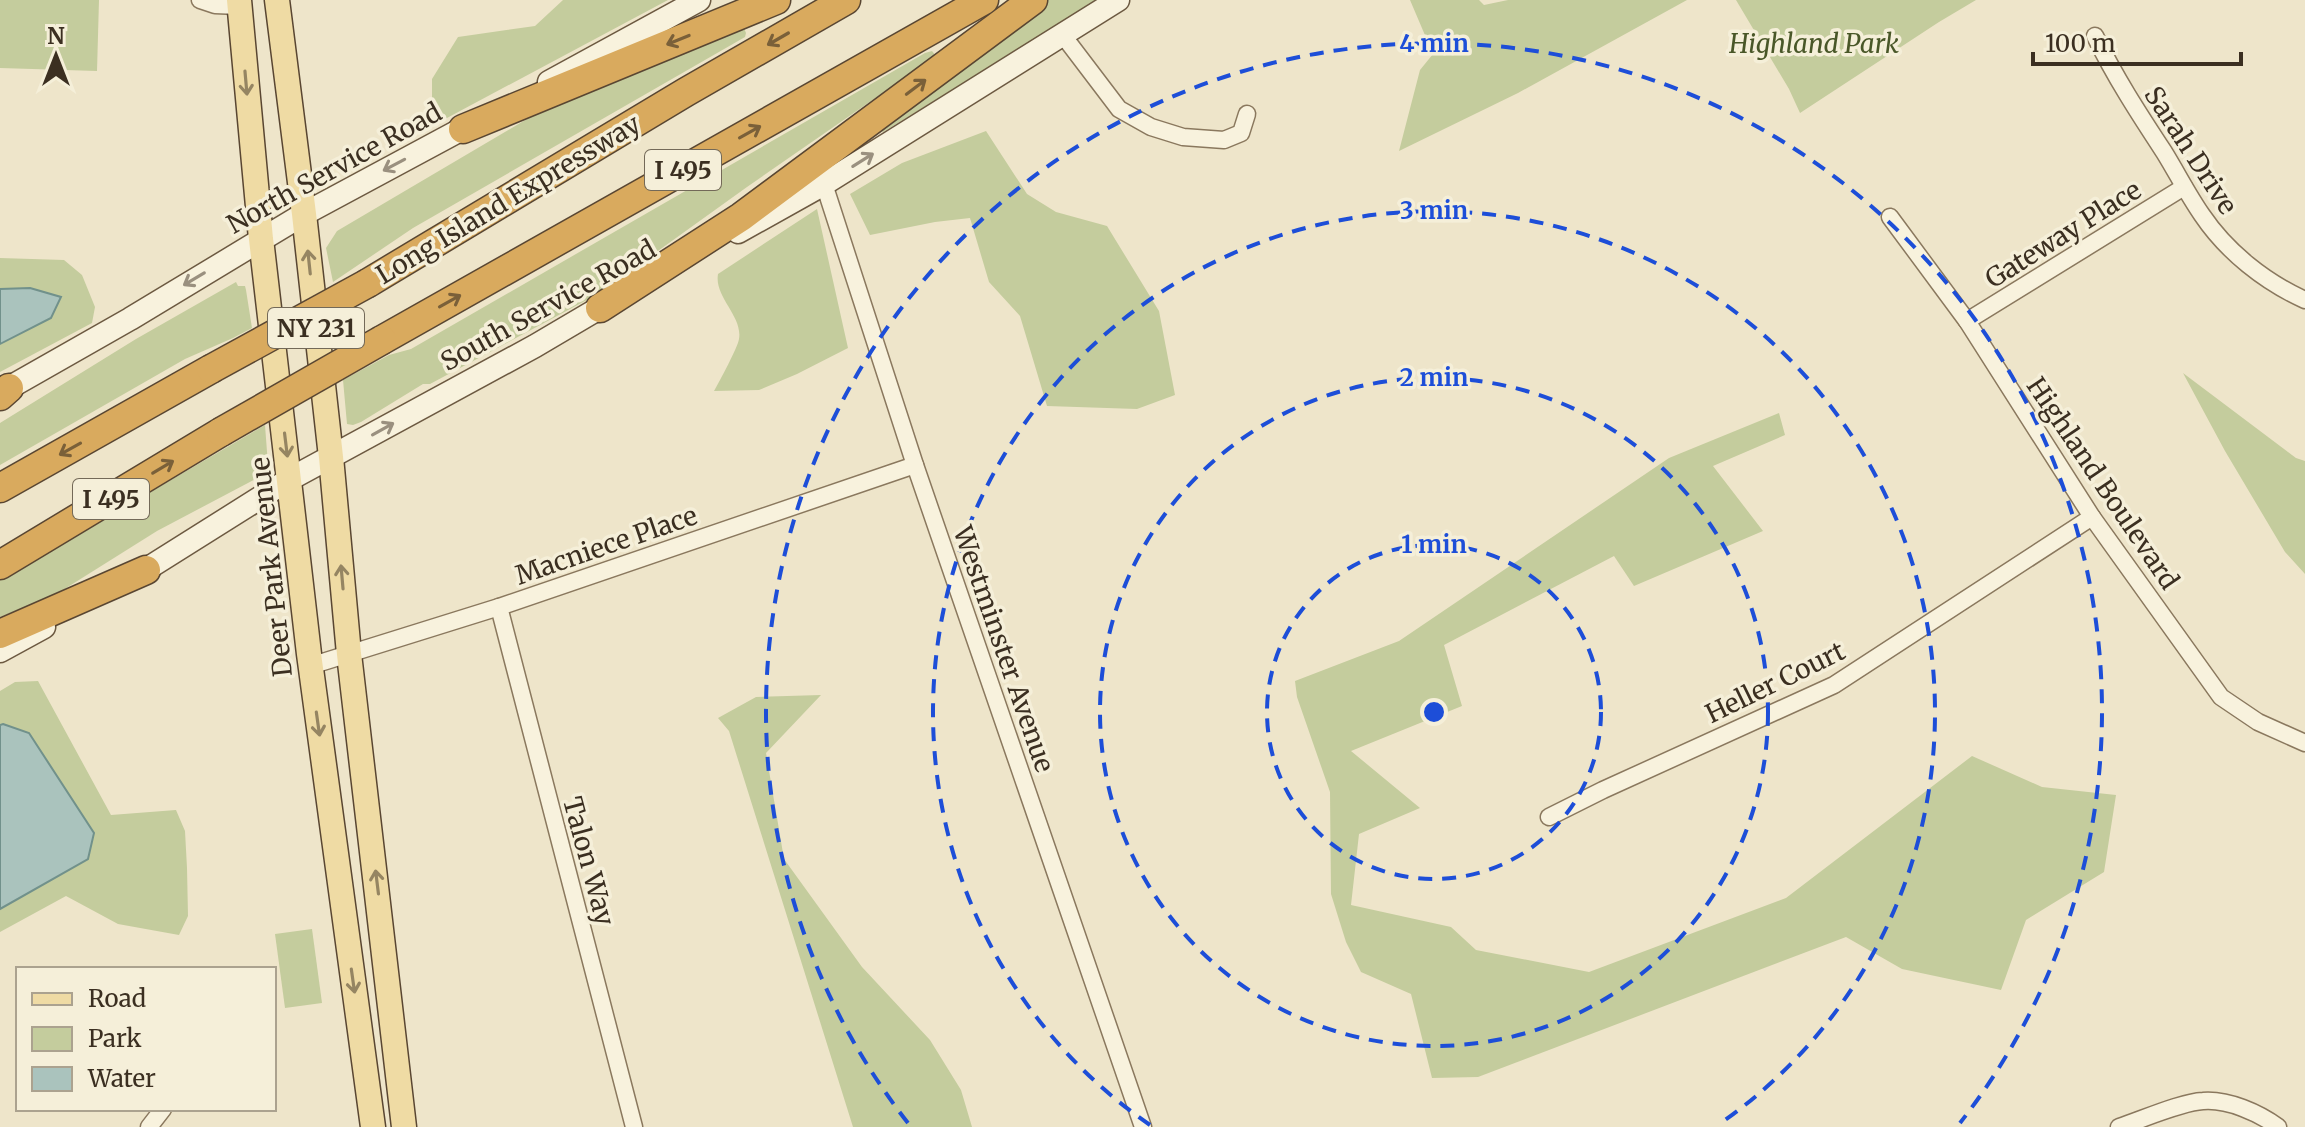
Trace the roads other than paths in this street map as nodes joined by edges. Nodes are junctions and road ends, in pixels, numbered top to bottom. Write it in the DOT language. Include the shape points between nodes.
graph roads {
  1 [pos="200,0"];
  2 [pos="277,0"];
  3 [pos="699,0"];
  4 [pos="776,0"];
  5 [pos="846,0"];
  6 [pos="984,0"];
  7 [pos="1033,0"];
  8 [pos="1118,0"];
  9 [pos="239,3"];
  10 [pos="1062,34"];
  11 [pos="2095,36"];
  12 [pos="1247,114"];
  13 [pos="463,129"];
  14 [pos="824,184"];
  15 [pos="2184,187"];
  16 [pos="304,214"];
  17 [pos="1890,217"];
  18 [pos="261,239"];
  19 [pos="2305,300"];
  20 [pos="600,308"];
  21 [pos="1967,321"];
  22 [pos="3,393"];
  23 [pos="331,457"];
  24 [pos="915,465"];
  25 [pos="290,479"];
  26 [pos="0,488"];
  27 [pos="2092,517"];
  28 [pos="0,565"];
  29 [pos="146,570"];
  30 [pos="499,607"];
  31 [pos="0,634"];
  32 [pos="0,651"];
  33 [pos="349,654"];
  34 [pos="310,666"];
  35 [pos="2305,743"];
  36 [pos="1549,817"];
  37 [pos="161,1111"];
  38 [pos="149,1127"];
  39 [pos="373,1127"];
  40 [pos="404,1127"];
  41 [pos="634,1127"];
  42 [pos="1143,1127"];
  43 [pos="2119,1127"];
  44 [pos="2278,1127"];
  1 -- 9 [label="street"];
  2 -- 16 [label="main road, NY 231"];
  3 -- 13 [label="main road, North Service Road"];
  4 -- 13 [label="highway, one-way"];
  5 -- 26 [label="highway, Long Island Expressway / I 495, one-way, bridge" via="368,283"];
  28 -- 6 [label="highway, I 495, one-way, bridge" via="221,432"];
  20 -- 7 [label="highway, one-way" via="741,217"];
  8 -- 10 [label="main road, South Service Road"];
  9 -- 18 [label="main road, Deer Park Avenue / NY 231, one-way"];
  10 -- 12 [label="street" via="1119,109 1151,127 1183,137 1224,140 1241,133"];
  14 -- 10 [label="main road, South Service Road, one-way"];
  11 -- 15 [label="street, Sarah Drive"];
  13 -- 16 [label="main road, North Service Road, one-way"];
  14 -- 20 [label="main road, South Service Road"];
  14 -- 24 [label="street, Westminster Avenue"];
  15 -- 19 [label="street, Sarah Drive" via="2224,242"];
  15 -- 21 [label="street, Gateway Place"];
  16 -- 18 [label="main road, North Service Road"];
  23 -- 16 [label="main road, NY 231, one-way"];
  17 -- 21 [label="street, Highland Boulevard"];
  18 -- 22 [label="main road, North Service Road, one-way"];
  18 -- 25 [label="main road, Deer Park Avenue / NY 231, one-way"];
  23 -- 20 [label="main road, South Service Road, one-way"];
  21 -- 27 [label="street, Highland Boulevard"];
  23 -- 25 [label="main road, South Service Road"];
  33 -- 23 [label="main road, NY 231, one-way"];
  24 -- 30 [label="street, Macniece Place"];
  24 -- 42 [label="street, Westminster Avenue"];
  25 -- 29 [label="main road, South Service Road"];
  25 -- 34 [label="main road, Deer Park Avenue / NY 231"];
  27 -- 35 [label="street, Highland Boulevard" via="2221,697 2258,722"];
  27 -- 36 [label="street, Heller Court" via="1834,685"];
  29 -- 31 [label="highway"];
  29 -- 32 [label="main road, South Service Road"];
  30 -- 33 [label="street, Macniece Place"];
  30 -- 41 [label="street, Talon Way"];
  33 -- 34 [label="street, Macniece Place"];
  40 -- 33 [label="main road, NY 231, one-way"];
  34 -- 39 [label="main road, Deer Park Avenue / NY 231, one-way"];
  37 -- 38 [label="street"];
  43 -- 44 [label="street" via="2203,1101 2231,1105"];
}
